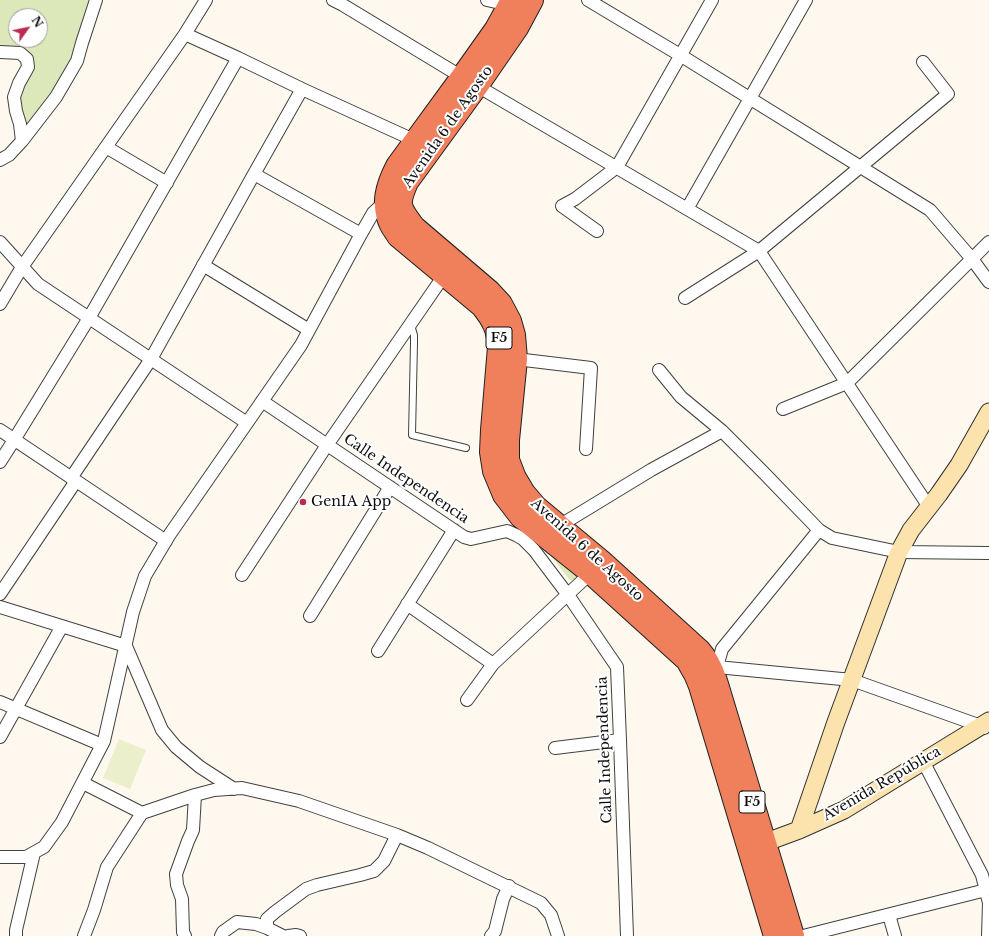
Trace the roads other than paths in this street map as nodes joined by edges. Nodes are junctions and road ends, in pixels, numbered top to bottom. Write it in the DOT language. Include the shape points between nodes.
graph roads {
  1 [pos="96,0"];
  2 [pos="206,0"];
  3 [pos="333,0"];
  4 [pos="487,0"];
  5 [pos="532,0"];
  6 [pos="588,0"];
  7 [pos="712,0"];
  8 [pos="806,0"];
  9 [pos="511,3"];
  10 [pos="185,34"];
  11 [pos="0,52"];
  12 [pos="680,55"];
  13 [pos="238,58"];
  14 [pos="923,62"];
  15 [pos="470,82"];
  16 [pos="302,89"];
  17 [pos="750,99"];
  18 [pos="22,141"];
  19 [pos="416,141"];
  20 [pos="106,147"];
  21 [pos="0,160"];
  22 [pos="616,167"];
  23 [pos="860,167"];
  24 [pos="254,174"];
  25 [pos="402,175"];
  26 [pos="167,183"];
  27 [pos="394,206"];
  28 [pos="687,209"];
  29 [pos="597,231"];
  30 [pos="361,234"];
  31 [pos="0,242"];
  32 [pos="989,242"];
  33 [pos="759,251"];
  34 [pos="972,259"];
  35 [pos="203,265"];
  36 [pos="22,267"];
  37 [pos="445,274"];
  38 [pos="989,282"];
  39 [pos="685,298"];
  40 [pos="0,304"];
  41 [pos="89,318"];
  42 [pos="411,324"];
  43 [pos="503,324"];
  44 [pos="309,330"];
  45 [pos="150,359"];
  46 [pos="516,359"];
  47 [pos="659,370"];
  48 [pos="847,383"];
  49 [pos="262,401"];
  50 [pos="783,410"];
  51 [pos="989,412"];
  52 [pos="247,423"];
  53 [pos="0,430"];
  54 [pos="722,431"];
  55 [pos="14,440"];
  56 [pos="327,445"];
  57 [pos="466,448"];
  58 [pos="500,448"];
  59 [pos="586,449"];
  60 [pos="0,462"];
  61 [pos="73,480"];
  62 [pos="390,487"];
  63 [pos="929,507"];
  64 [pos="559,526"];
  65 [pos="454,530"];
  66 [pos="820,530"];
  67 [pos="166,541"];
  68 [pos="899,552"];
  69 [pos="989,553"];
  70 [pos="596,567"];
  71 [pos="242,575"];
  72 [pos="0,594"];
  73 [pos="568,595"];
  74 [pos="407,604"];
  75 [pos="0,607"];
  76 [pos="310,616"];
  77 [pos="62,626"];
  78 [pos="126,646"];
  79 [pos="378,651"];
  80 [pos="493,664"];
  81 [pos="708,669"];
  82 [pos="852,680"];
  83 [pos="467,700"];
  84 [pos="0,702"];
  85 [pos="16,709"];
  86 [pos="986,726"];
  87 [pos="0,737"];
  88 [pos="620,740"];
  89 [pos="102,745"];
  90 [pos="555,748"];
  91 [pos="923,761"];
  92 [pos="83,782"];
  93 [pos="234,789"];
  94 [pos="195,795"];
  95 [pos="142,813"];
  96 [pos="799,830"];
  97 [pos="397,835"];
  98 [pos="757,845"];
  99 [pos="34,853"];
  100 [pos="0,857"];
  101 [pos="508,886"];
  102 [pos="986,890"];
  103 [pos="889,915"];
  104 [pos="267,928"];
  105 [pos="16,936"];
  106 [pos="84,936"];
  107 [pos="185,936"];
  108 [pos="221,936"];
  109 [pos="283,936"];
  110 [pos="288,936"];
  111 [pos="300,936"];
  112 [pos="491,936"];
  113 [pos="558,936"];
  114 [pos="627,936"];
  115 [pos="774,936"];
  116 [pos="793,936"];
  117 [pos="802,936"];
  118 [pos="895,936"];
  119 [pos="988,936"];
  1 -- 18 [label="street" via="77,61 56,97"];
  2 -- 10 [label="street"];
  3 -- 15 [label="street"];
  4 -- 9 [label="street"];
  5 -- 15 [label="highway, Avenida 6 de Agosto / F5" via="517,28"];
  6 -- 12 [label="street"];
  7 -- 12 [label="street"];
  8 -- 17 [label="street"];
  9 -- 15 [label="highway, Avenida 6 de Agosto / F5"];
  10 -- 13 [label="street"];
  10 -- 20 [label="street"];
  11 -- 18 [label="street" via="20,53 27,59 28,67 14,97"];
  12 -- 17 [label="street"];
  12 -- 22 [label="street"];
  13 -- 16 [label="street"];
  13 -- 26 [label="street"];
  14 -- 23 [label="street" via="948,94"];
  15 -- 19 [label="highway, Avenida 6 de Agosto / F5"];
  15 -- 22 [label="street"];
  15 -- 25 [label="highway, Avenida 6 de Agosto / F5"];
  16 -- 19 [label="street"];
  16 -- 24 [label="street"];
  17 -- 23 [label="street"];
  17 -- 28 [label="street"];
  18 -- 21 [label="street" via="9,155"];
  19 -- 25 [label="highway, Avenida 6 de Agosto / F5"];
  20 -- 26 [label="street"];
  20 -- 36 [label="street"];
  22 -- 28 [label="street"];
  22 -- 29 [label="street" via="562,206"];
  23 -- 33 [label="street"];
  23 -- 34 [label="street" via="930,210"];
  24 -- 30 [label="street"];
  24 -- 35 [label="street"];
  25 -- 27 [label="highway, Avenida 6 de Agosto / F5" via="401,205"];
  26 -- 41 [label="street"];
  27 -- 30 [label="street" via="373,213"];
  27 -- 37 [label="highway, Avenida 6 de Agosto / F5" via="387,213 398,236"];
  27 -- 43 [label="highway, Avenida 6 de Agosto / F5" via="414,227 489,291 501,304"];
  28 -- 33 [label="street"];
  30 -- 44 [label="street"];
  31 -- 36 [label="street"];
  32 -- 34 [label="street"];
  33 -- 39 [label="street"];
  33 -- 48 [label="street"];
  34 -- 38 [label="street"];
  34 -- 48 [label="street"];
  35 -- 44 [label="street"];
  35 -- 45 [label="street"];
  36 -- 40 [label="street"];
  36 -- 41 [label="street" via="38,284"];
  37 -- 42 [label="street"];
  37 -- 43 [label="highway, Avenida 6 de Agosto / F5" via="491,317"];
  41 -- 45 [label="street"];
  41 -- 55 [label="street"];
  42 -- 56 [label="street"];
  42 -- 57 [label="lane" via="414,335 412,435"];
  43 -- 46 [label="highway, Avenida 6 de Agosto / F5" via="514,335"];
  43 -- 58 [label="highway, Avenida 6 de Agosto / F5" via="499,338 492,430"];
  44 -- 49 [label="street"];
  45 -- 52 [label="street"];
  45 -- 61 [label="street"];
  46 -- 58 [label="highway, Avenida 6 de Agosto / F5" via="508,440"];
  46 -- 59 [label="street" via="591,368"];
  47 -- 54 [label="street" via="681,397"];
  48 -- 50 [label="street"];
  48 -- 63 [label="street"];
  49 -- 52 [label="street"];
  49 -- 56 [label="street, Calle Independencia"];
  51 -- 63 [label="street" via="959,465"];
  52 -- 67 [label="street"];
  53 -- 55 [label="street"];
  54 -- 64 [label="street" via="651,470"];
  54 -- 66 [label="street"];
  55 -- 60 [label="street"];
  55 -- 61 [label="street"];
  56 -- 62 [label="street, Calle Independencia"];
  56 -- 71 [label="street"];
  58 -- 64 [label="highway, Avenida 6 de Agosto / F5" via="524,493"];
  58 -- 70 [label="highway, Avenida 6 de Agosto / F5" via="494,471 504,495 521,517"];
  61 -- 67 [label="street"];
  61 -- 72 [label="street"];
  62 -- 65 [label="street, Calle Independencia"];
  62 -- 76 [label="street"];
  63 -- 68 [label="street" via="911,530"];
  64 -- 70 [label="highway, Avenida 6 de Agosto / F5"];
  65 -- 73 [label="street, Calle Independencia" via="471,539 507,531 516,535 534,550"];
  65 -- 74 [label="street"];
  66 -- 68 [label="street" via="832,538"];
  66 -- 81 [label="street"];
  67 -- 78 [label="street" via="145,576 133,612"];
  68 -- 69 [label="street"];
  68 -- 82 [label="street"];
  70 -- 73 [label="street"];
  70 -- 81 [label="highway, Avenida 6 de Agosto / F5" via="700,651 707,659"];
  73 -- 80 [label="street"];
  73 -- 88 [label="street, Calle Independencia" via="617,666"];
  74 -- 79 [label="street"];
  74 -- 80 [label="street"];
  75 -- 77 [label="street"];
  77 -- 78 [label="street"];
  77 -- 85 [label="street"];
  78 -- 89 [label="street"];
  78 -- 93 [label="street" via="162,730 176,747 194,762"];
  80 -- 83 [label="street"];
  81 -- 82 [label="street"];
  81 -- 98 [label="highway, Avenida 6 de Agosto / F5"];
  82 -- 86 [label="street"];
  82 -- 96 [label="street"];
  84 -- 85 [label="street"];
  85 -- 87 [label="street"];
  85 -- 89 [label="street"];
  86 -- 91 [label="street, Avenida República"];
  88 -- 90 [label="street"];
  88 -- 114 [label="street, Calle Independencia"];
  89 -- 92 [label="street"];
  91 -- 96 [label="street, Avenida República" via="844,810"];
  91 -- 102 [label="street" via="982,875"];
  92 -- 95 [label="street"];
  92 -- 99 [label="street" via="62,822 44,847"];
  93 -- 94 [label="street" via="214,790"];
  93 -- 97 [label="street" via="242,788 299,801"];
  94 -- 95 [label="street"];
  94 -- 107 [label="street" via="193,830 176,874 182,898"];
  95 -- 106 [label="street" via="107,867"];
  96 -- 98 [label="street, Avenida República"];
  97 -- 101 [label="street"];
  97 -- 104 [label="street" via="384,861 374,871 306,889 267,919"];
  98 -- 115 [label="highway, Avenida 6 de Agosto / F5"];
  98 -- 116 [label="highway, Avenida 6 de Agosto / F5"];
  99 -- 100 [label="street" via="26,857"];
  99 -- 105 [label="street"];
  101 -- 112 [label="street" via="495,931"];
  101 -- 113 [label="street" via="542,903 551,915"];
  102 -- 103 [label="street"];
  102 -- 119 [label="street" via="989,903"];
  103 -- 117 [label="street"];
  103 -- 118 [label="street"];
  104 -- 108 [label="street" via="237,922"];
  104 -- 109 [label="street"];
  110 -- 111 [label="street"];
}
